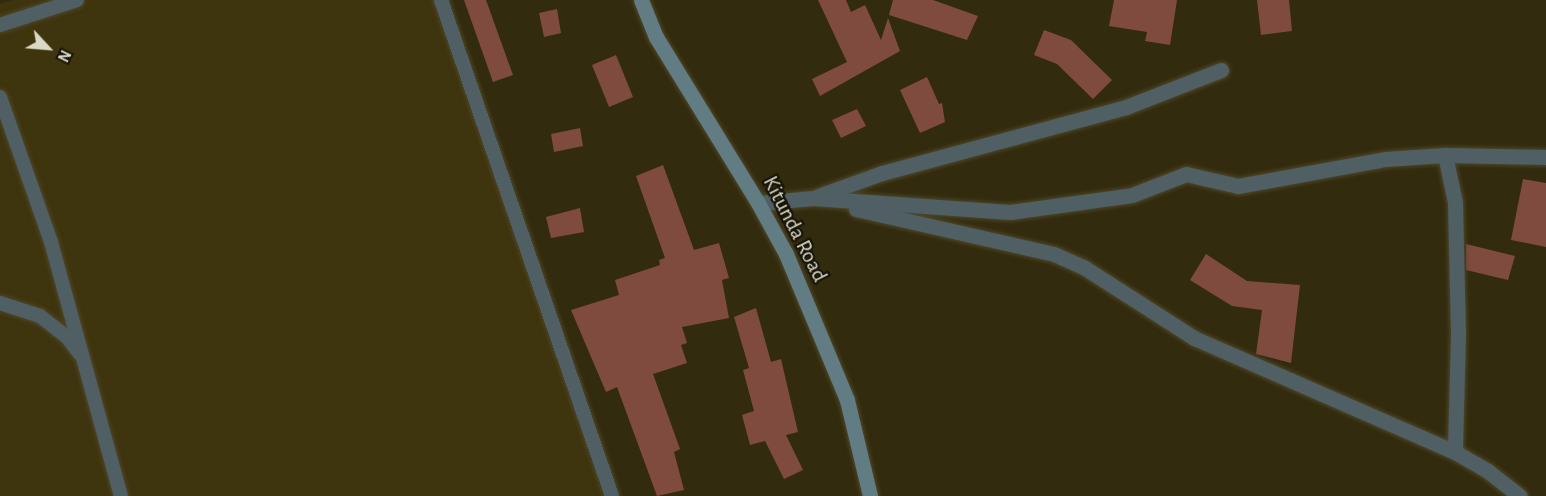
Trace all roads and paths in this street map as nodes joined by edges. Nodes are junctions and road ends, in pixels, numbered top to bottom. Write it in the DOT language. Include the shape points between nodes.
graph roads {
  1 [pos="77,0"];
  2 [pos="441,0"];
  3 [pos="641,0"];
  4 [pos="2,27"];
  5 [pos="1221,70"];
  6 [pos="0,97"];
  7 [pos="1445,155"];
  8 [pos="1546,157"];
  9 [pos="813,198"];
  10 [pos="758,203"];
  11 [pos="0,303"];
  12 [pos="84,360"];
  13 [pos="1455,452"];
  14 [pos="1522,495"];
  15 [pos="121,496"];
  16 [pos="612,496"];
  17 [pos="870,496"];
  1 -- 4 [label="lane"];
  2 -- 16 [label="lane"];
  3 -- 10 [label="street, Kitunda Road" via="656,37"];
  5 -- 9 [label="street" via="1126,107 882,173"];
  6 -- 12 [label="lane" via="51,242"];
  7 -- 8 [label="street"];
  7 -- 9 [label="street" via="1385,159 1238,186 1186,174 1132,195 1010,212"];
  7 -- 13 [label="street" via="1455,202"];
  9 -- 10 [label="street"];
  9 -- 13 [label="street" via="1054,254 1085,268 1194,338"];
  10 -- 17 [label="street, Kitunda Road" via="811,309 847,400"];
  11 -- 12 [label="lane" via="28,310 47,321 67,337"];
  12 -- 15 [label="lane"];
  13 -- 14 [label="street"];
}
